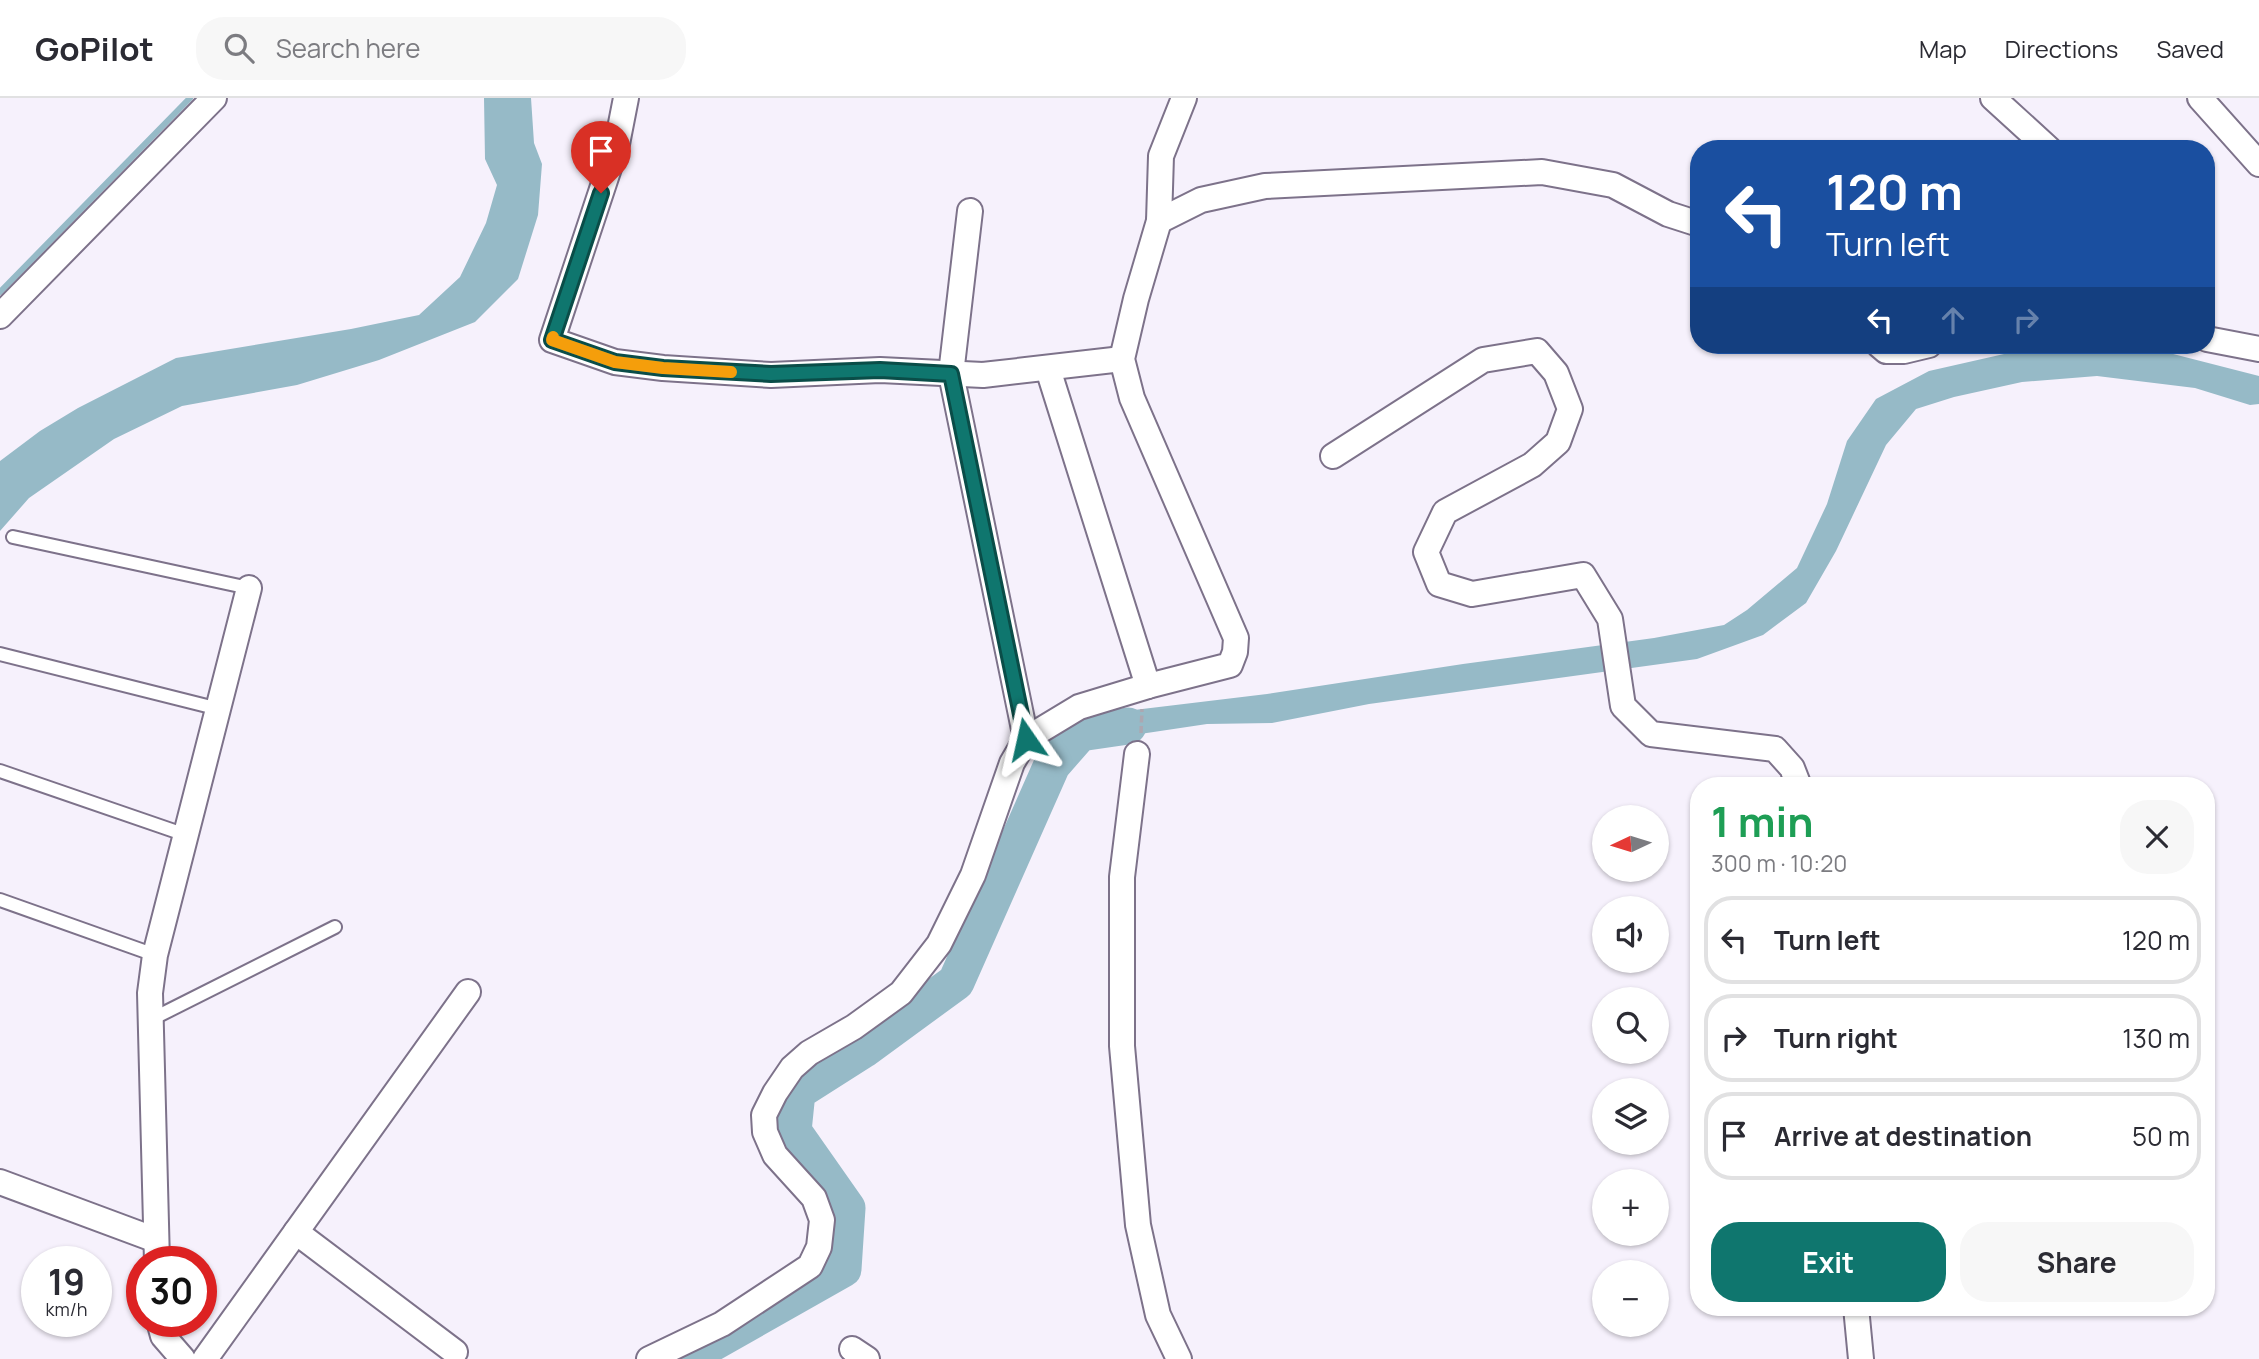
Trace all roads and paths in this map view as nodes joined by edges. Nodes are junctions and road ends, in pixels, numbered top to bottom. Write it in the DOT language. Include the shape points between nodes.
graph roads {
  1 [pos="214,98"];
  2 [pos="626,98"];
  3 [pos="1184,98"];
  4 [pos="1993,98"];
  5 [pos="2200,98"];
  6 [pos="2039,140"];
  7 [pos="2259,164"];
  8 [pos="970,211"];
  9 [pos="1159,221"];
  10 [pos="1690,221"];
  11 [pos="0,316"];
  12 [pos="2215,341"];
  13 [pos="2259,349"];
  14 [pos="1122,359"];
  15 [pos="1048,369"];
  16 [pos="951,374"];
  17 [pos="1333,456"];
  18 [pos="13,537"];
  19 [pos="249,588"];
  20 [pos="0,654"];
  21 [pos="1145,695"];
  22 [pos="219,709"];
  23 [pos="1026,739"];
  24 [pos="1139,746"];
  25 [pos="0,771"];
  26 [pos="1796,777"];
  27 [pos="186,835"];
  28 [pos="0,900"];
  29 [pos="335,927"];
  30 [pos="155,955"];
  31 [pos="468,992"];
  32 [pos="152,1020"];
  33 [pos="0,1182"];
  34 [pos="296,1233"];
  35 [pos="146,1246"];
  36 [pos="157,1246"];
  37 [pos="1857,1316"];
  38 [pos="164,1337"];
  39 [pos="455,1352"];
  40 [pos="183,1359"];
  41 [pos="205,1359"];
  42 [pos="649,1359"];
  43 [pos="1179,1359"];
  44 [pos="1861,1359"];
  1 -- 11 [label="street"];
  2 -- 16 [label="street" via="617,144 552,340 615,362 663,368 771,374 880,370"];
  3 -- 9 [label="street" via="1161,156"];
  4 -- 6 [label="street"];
  5 -- 7 [label="street"];
  8 -- 16 [label="street"];
  9 -- 10 [label="street" via="1200,201 1265,186 1542,172 1613,185"];
  9 -- 14 [label="street"];
  12 -- 13 [label="street"];
  14 -- 15 [label="street"];
  14 -- 21 [label="street" via="1132,398 1236,638 1230,665"];
  15 -- 16 [label="street"];
  15 -- 21 [label="street"];
  16 -- 23 [label="street"];
  17 -- 26 [label="street" via="1483,360 1537,351 1556,373 1570,409 1558,442 1532,466 1445,512 1426,552 1438,584 1472,594 1583,575 1610,619 1623,706 1651,734 1775,749"];
  18 -- 19 [label="lane"];
  19 -- 22 [label="street"];
  20 -- 22 [label="lane"];
  21 -- 23 [label="street" via="1079,707"];
  21 -- 24 [label="path"];
  22 -- 27 [label="street"];
  23 -- 42 [label="street" via="1012,763 973,875 939,944 901,993 792,1068 764,1115 765,1132 775,1155 814,1198 822,1220 819,1247 810,1265 722,1324"];
  24 -- 43 [label="street" via="1122,877 1122,1046 1138,1225 1158,1315"];
  25 -- 27 [label="lane"];
  27 -- 30 [label="street"];
  28 -- 30 [label="lane"];
  29 -- 32 [label="lane"];
  30 -- 32 [label="street"];
  31 -- 34 [label="street"];
  32 -- 36 [label="street"];
  33 -- 35 [label="street"];
  34 -- 39 [label="street"];
  34 -- 41 [label="street"];
  37 -- 44 [label="street"];
  38 -- 40 [label="street"];
}
